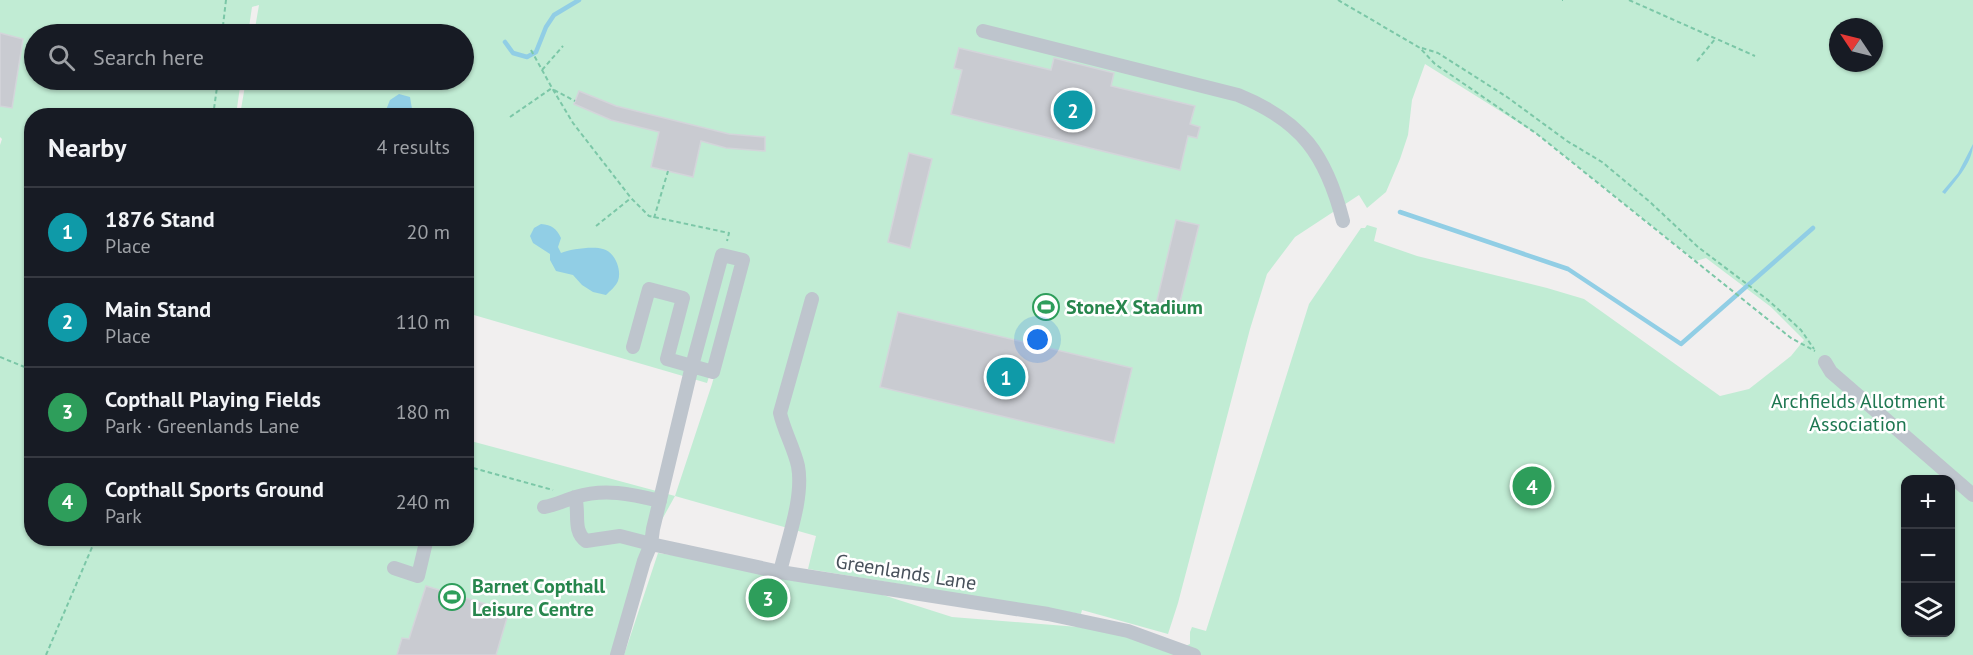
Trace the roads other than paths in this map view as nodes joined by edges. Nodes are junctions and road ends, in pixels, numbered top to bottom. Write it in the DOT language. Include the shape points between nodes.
graph roads {
  1 [pos="982,31"];
  2 [pos="1343,221"];
  3 [pos="683,298"];
  4 [pos="812,299"];
  5 [pos="709,304"];
  6 [pos="633,347"];
  7 [pos="1821,357"];
  8 [pos="692,366"];
  9 [pos="1973,495"];
  10 [pos="575,497"];
  11 [pos="660,501"];
  12 [pos="544,507"];
  13 [pos="651,544"];
  14 [pos="425,546"];
  15 [pos="394,568"];
  16 [pos="780,572"];
  17 [pos="617,655"];
  18 [pos="1194,655"];
  1 -- 2 [label="street" via="1227,92 1261,105 1284,118 1319,156 1331,179"];
  3 -- 5 [label="street"];
  3 -- 6 [label="street" via="649,289"];
  3 -- 8 [label="street" via="667,360"];
  4 -- 16 [label="street" via="780,413 798,465 799,484"];
  5 -- 8 [label="street"];
  5 -- 8 [label="street" via="722,255 743,260 713,372"];
  7 -- 9 [label="street" via="1831,372"];
  8 -- 11 [label="street"];
  10 -- 11 [label="street" via="606,491"];
  10 -- 12 [label="street"];
  10 -- 13 [label="street, Greenlands Lane" via="577,530 586,541 620,536"];
  11 -- 13 [label="street"];
  13 -- 16 [label="street, Greenlands Lane"];
  13 -- 17 [label="street"];
  14 -- 15 [label="street" via="418,576"];
  16 -- 18 [label="street, Greenlands Lane" via="1048,614 1128,631"];
}
